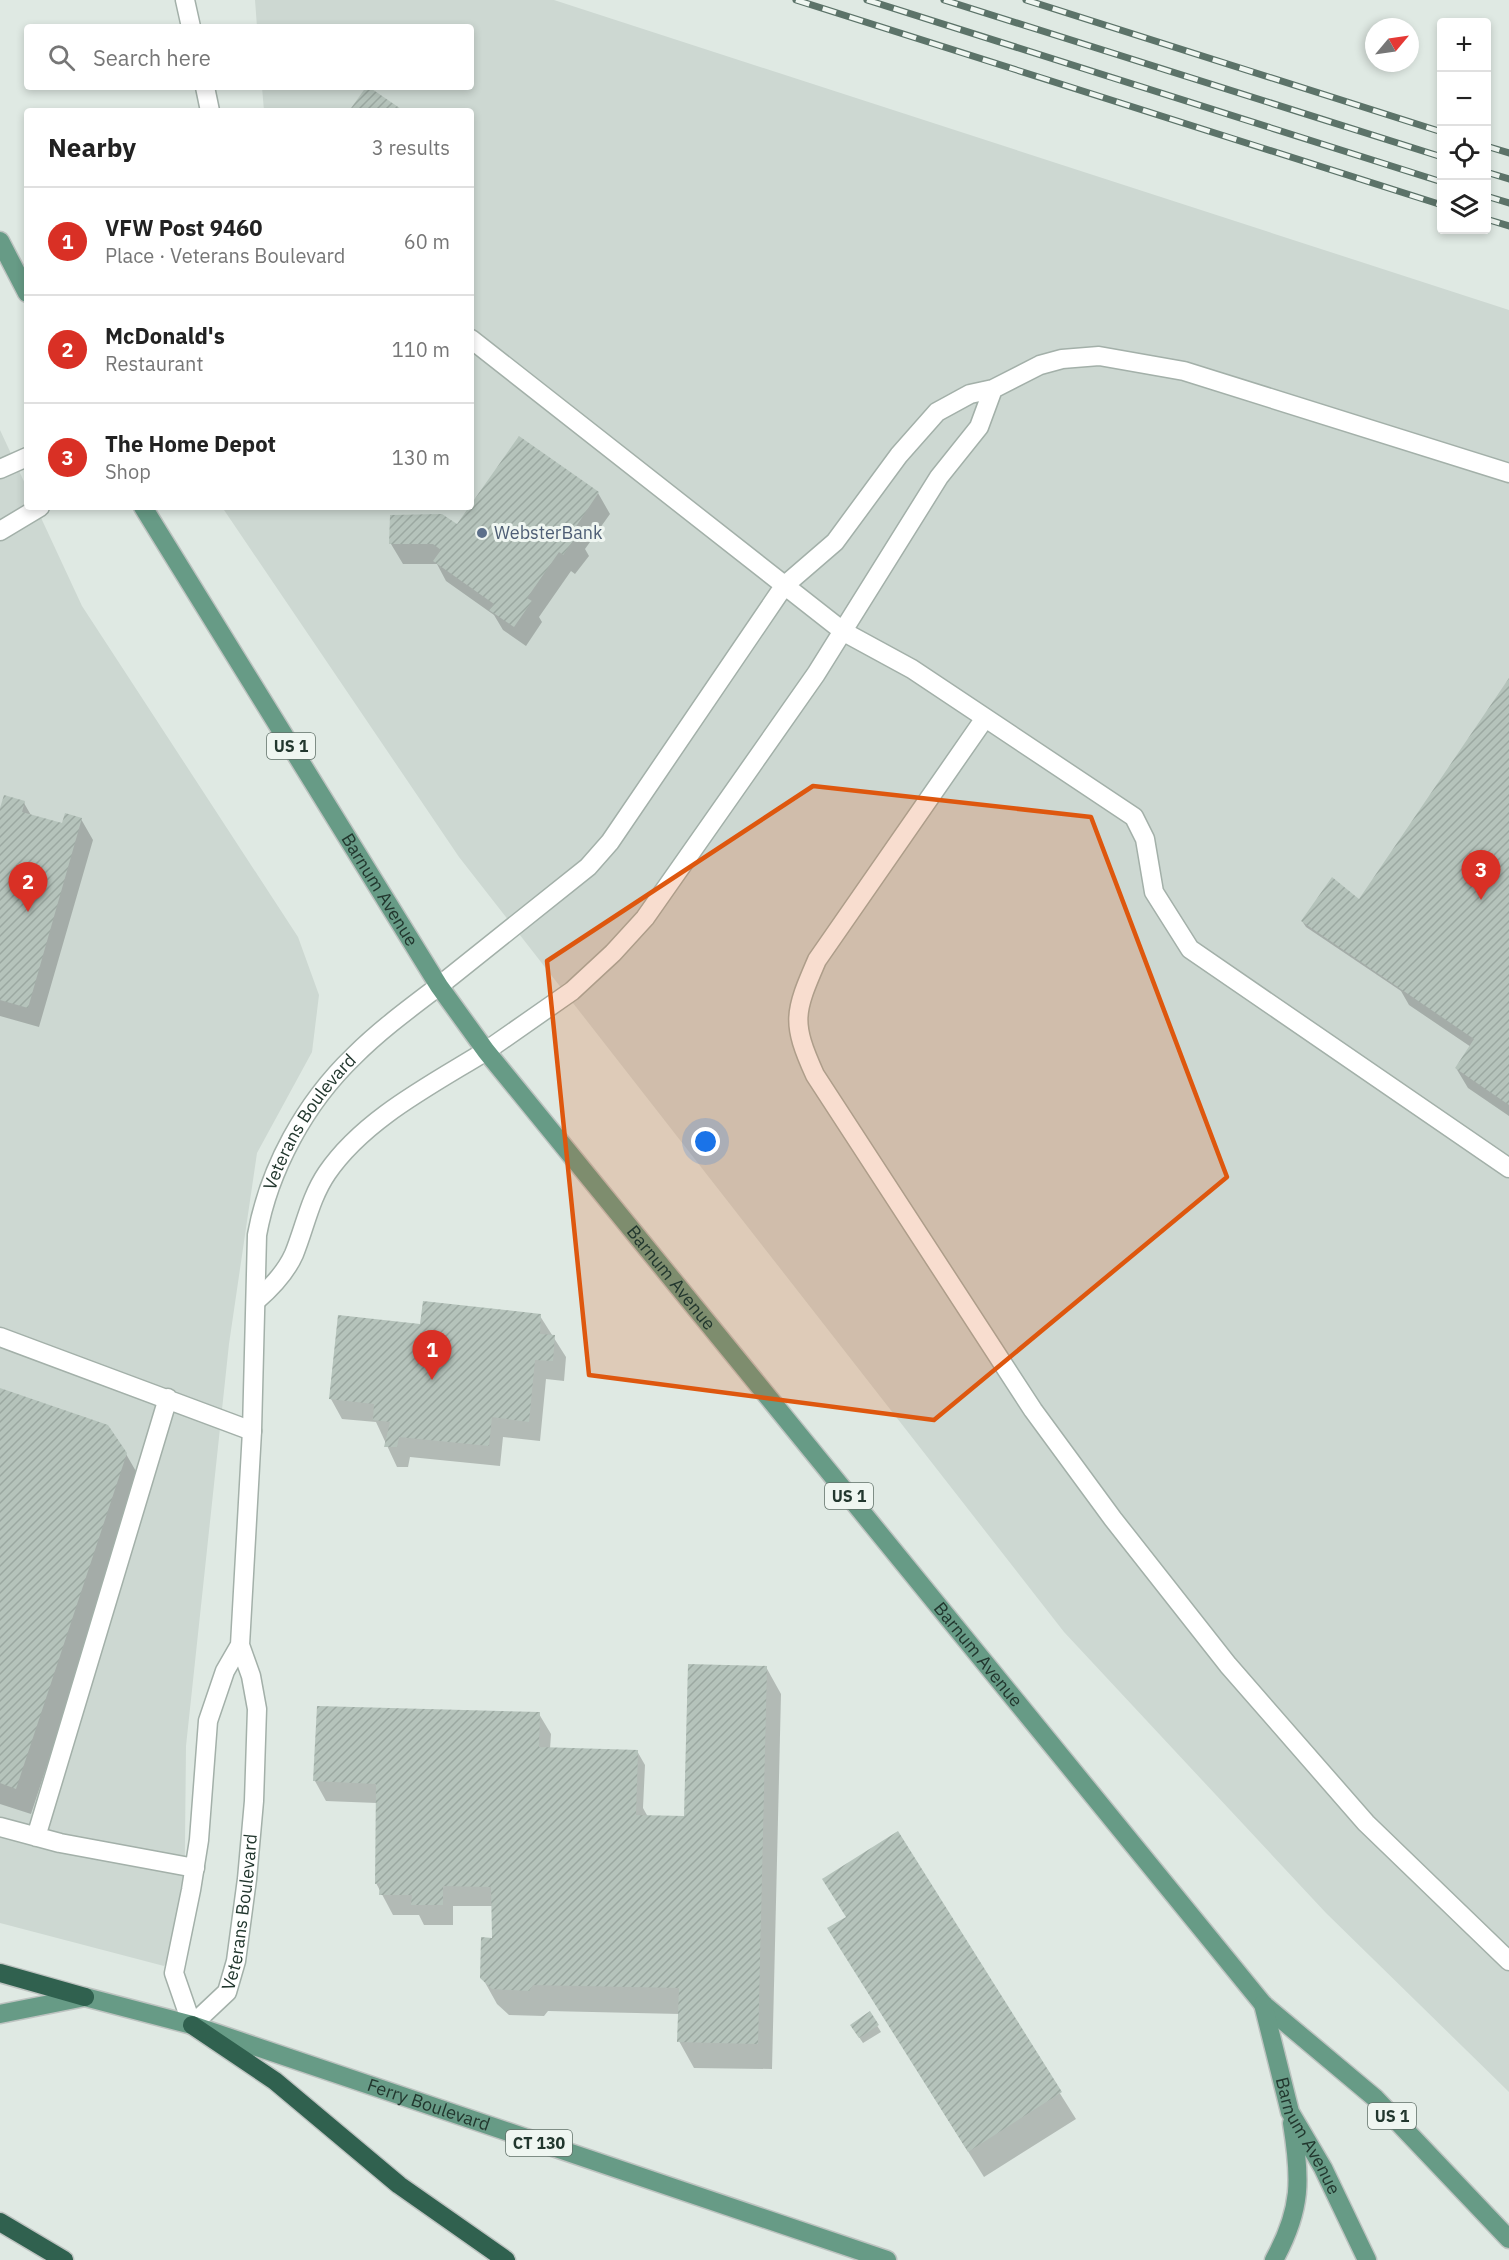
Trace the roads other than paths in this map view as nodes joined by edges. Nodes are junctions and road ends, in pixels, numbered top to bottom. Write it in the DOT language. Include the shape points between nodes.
graph roads {
  1 [pos="185,0"];
  2 [pos="190,24"];
  3 [pos="206,90"];
  4 [pos="209,108"];
  5 [pos="0,241"];
  6 [pos="24,288"];
  7 [pos="474,341"];
  8 [pos="993,389"];
  9 [pos="24,458"];
  10 [pos="0,469"];
  11 [pos="1509,473"];
  12 [pos="35,510"];
  13 [pos="145,510"];
  14 [pos="0,531"];
  15 [pos="784,586"];
  16 [pos="844,632"];
  17 [pos="985,718"];
  18 [pos="439,986"];
  19 [pos="486,1051"];
  20 [pos="1509,1168"];
  21 [pos="257,1300"];
  22 [pos="0,1337"];
  23 [pos="168,1398"];
  24 [pos="252,1431"];
  25 [pos="240,1645"];
  26 [pos="0,1827"];
  27 [pos="36,1837"];
  28 [pos="195,1868"];
  29 [pos="1509,1961"];
  30 [pos="0,1973"];
  31 [pos="85,1997"];
  32 [pos="1263,2004"];
  33 [pos="0,2014"];
  34 [pos="192,2025"];
  35 [pos="1290,2112"];
  36 [pos="0,2222"];
  37 [pos="1509,2239"];
  38 [pos="64,2260"];
  39 [pos="506,2260"];
  40 [pos="887,2260"];
  41 [pos="1274,2260"];
  42 [pos="1367,2260"];
  1 -- 2 [label="street"];
  3 -- 4 [label="street"];
  5 -- 6 [label="main road"];
  7 -- 15 [label="street"];
  8 -- 11 [label="street, Veterans Boulevard" via="1040,365 1062,359 1099,356 1140,362 1194,374"];
  8 -- 15 [label="street, Veterans Boulevard" via="970,394 937,412 899,455 835,542"];
  8 -- 16 [label="street, Veterans Boulevard" via="979,427 939,477 885,559"];
  9 -- 10 [label="street"];
  12 -- 14 [label="street"];
  13 -- 18 [label="main road, Barnum Avenue / US 1"];
  15 -- 16 [label="street"];
  15 -- 18 [label="street, Veterans Boulevard" via="610,842 588,867"];
  16 -- 17 [label="street" via="912,669"];
  16 -- 19 [label="street, Veterans Boulevard" via="645,918 572,991"];
  17 -- 20 [label="street" via="1134,818 1144,839 1154,892 1190,949"];
  17 -- 29 [label="street" via="817,960 799,1003 799,1039 815,1075 1033,1410 1113,1519 1228,1665 1366,1823"];
  18 -- 19 [label="main road, Barnum Avenue / US 1"];
  18 -- 21 [label="street, Veterans Boulevard" via="353,1056 313,1105 285,1152 260,1218"];
  19 -- 21 [label="street, Veterans Boulevard" via="402,1104 350,1145 312,1200 284,1270"];
  19 -- 32 [label="main road, Barnum Avenue / US 1"];
  21 -- 24 [label="street, Veterans Boulevard"];
  22 -- 23 [label="street"];
  23 -- 24 [label="street"];
  23 -- 27 [label="street"];
  24 -- 25 [label="street, Veterans Boulevard"];
  25 -- 28 [label="street, Veterans Boulevard" via="216,1693 208,1721"];
  25 -- 34 [label="street, Veterans Boulevard" via="257,1709 247,1879 236,1961 227,1992"];
  26 -- 27 [label="street"];
  27 -- 28 [label="street"];
  28 -- 34 [label="street, Veterans Boulevard" via="174,1972"];
  30 -- 31 [label="highway"];
  31 -- 33 [label="main road, Ferry Boulevard / CT 130"];
  31 -- 34 [label="main road, Ferry Boulevard / CT 130"];
  32 -- 35 [label="main road, Barnum Avenue / US 1"];
  32 -- 37 [label="main road, Barnum Avenue / US 1" via="1375,2098"];
  34 -- 39 [label="highway" via="275,2081 399,2185"];
  34 -- 40 [label="main road, Ferry Boulevard / CT 130"];
  35 -- 41 [label="main road" via="1299,2163 1298,2200 1285,2241"];
  35 -- 42 [label="main road, Barnum Avenue / US 1" via="1323,2168"];
  36 -- 38 [label="highway"];
}
